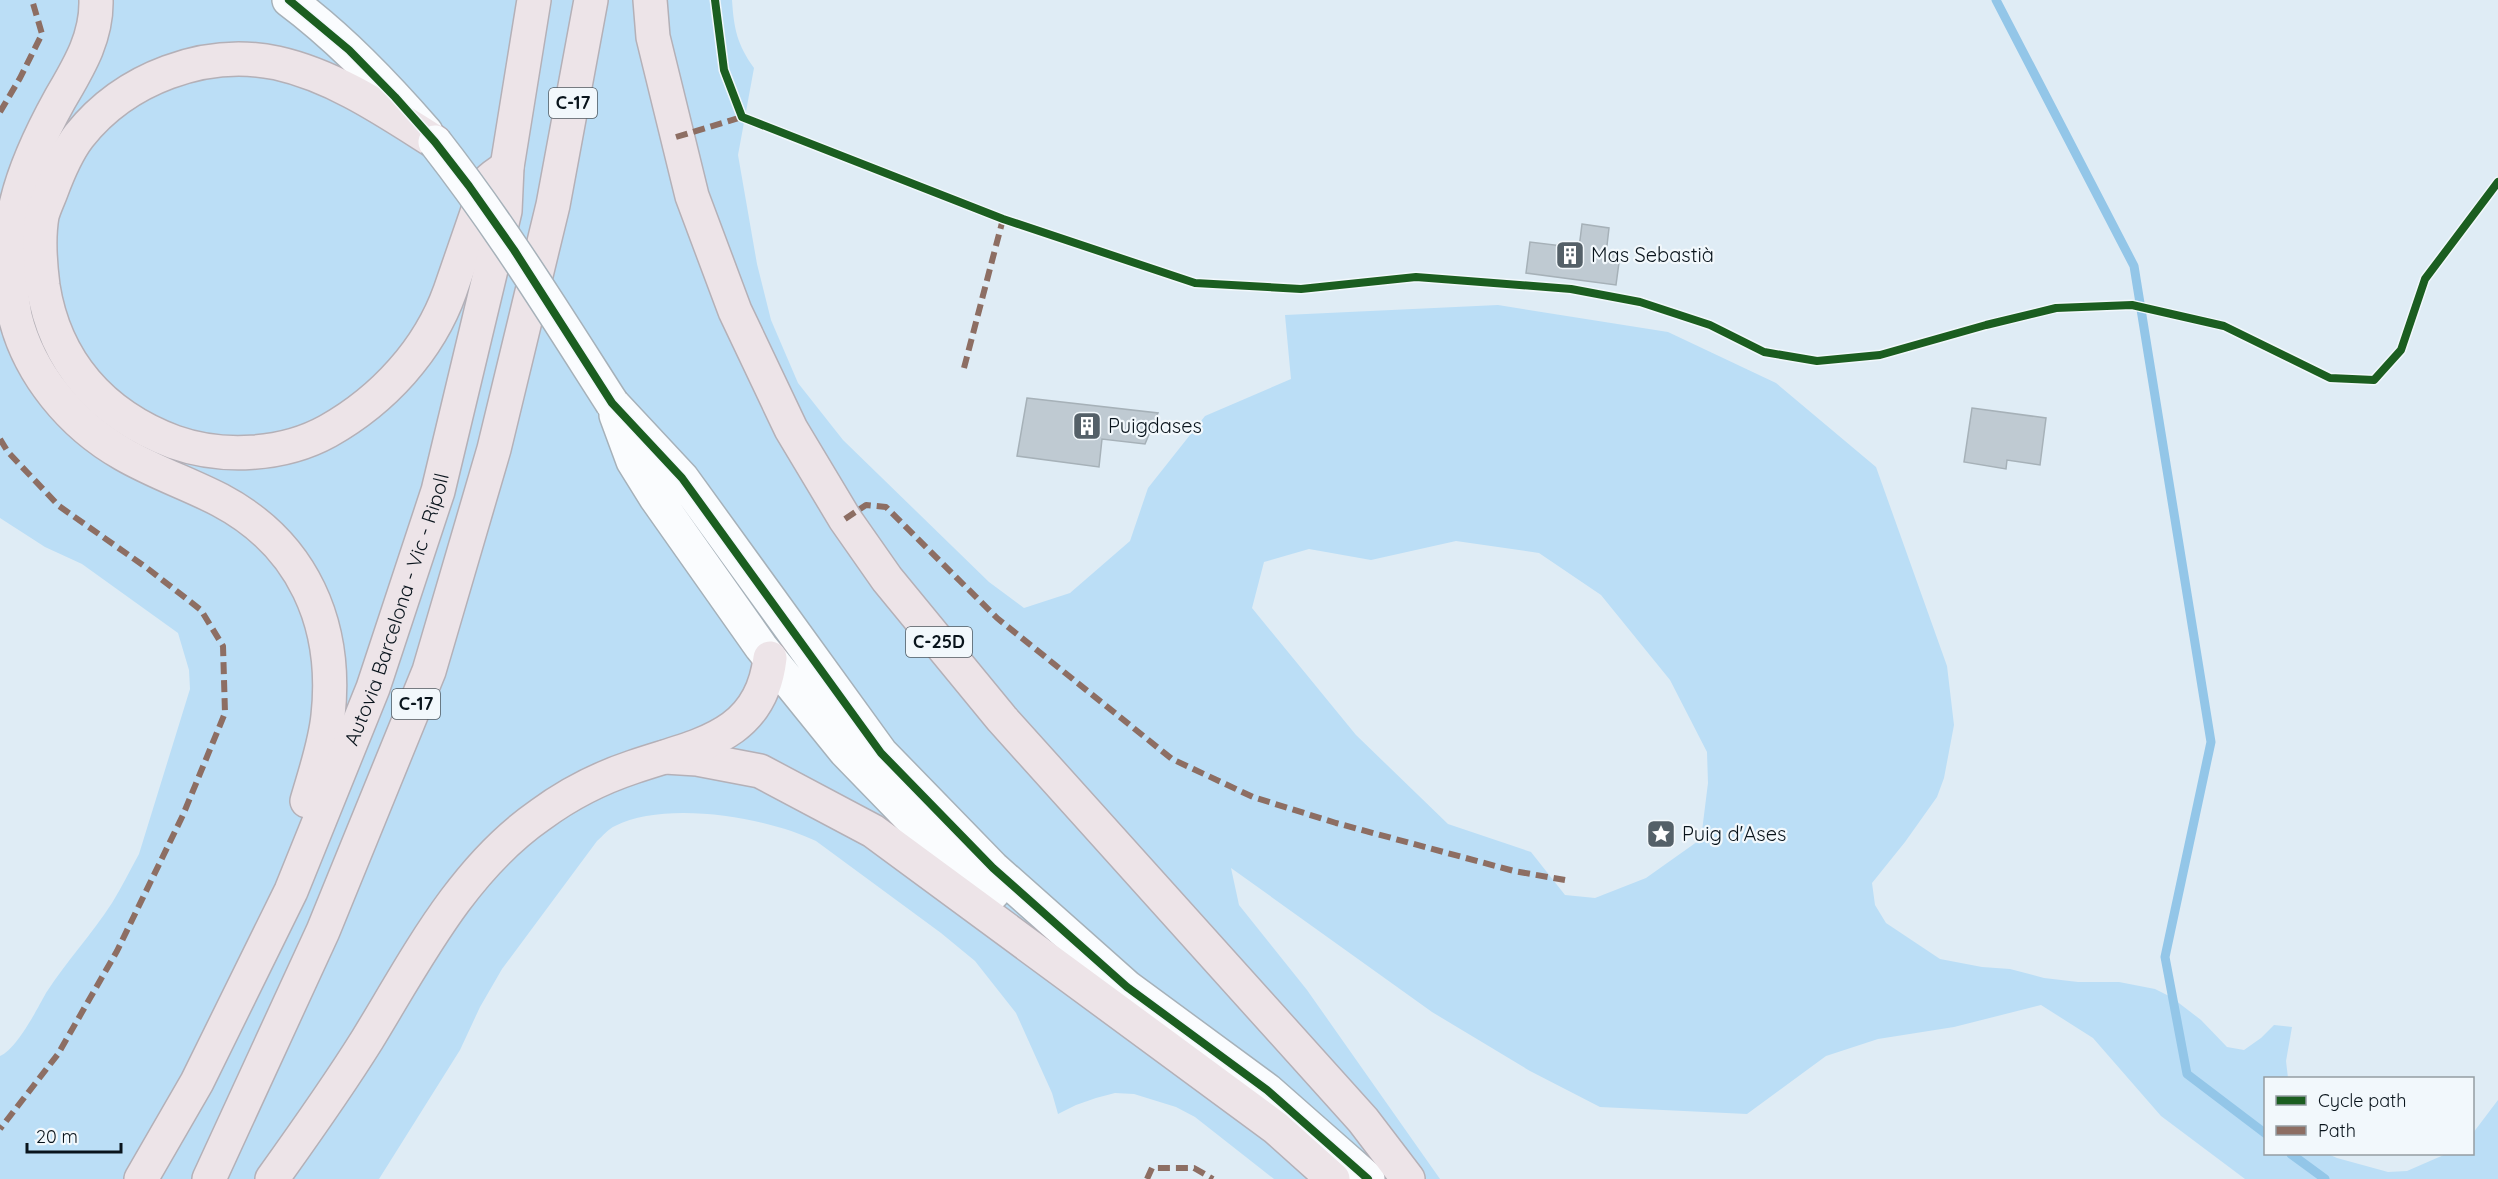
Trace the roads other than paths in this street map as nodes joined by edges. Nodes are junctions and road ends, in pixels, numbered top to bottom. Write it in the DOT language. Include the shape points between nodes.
graph roads {
  1 [pos="96,0"];
  2 [pos="289,0"];
  3 [pos="534,0"];
  4 [pos="591,0"];
  5 [pos="650,0"];
  6 [pos="435,142"];
  7 [pos="507,167"];
  8 [pos="622,413"];
  9 [pos="770,658"];
  10 [pos="665,757"];
  11 [pos="291,891"];
  12 [pos="1127,987"];
  13 [pos="141,1179"];
  14 [pos="209,1179"];
  15 [pos="272,1179"];
  16 [pos="1333,1179"];
  17 [pos="1368,1179"];
  18 [pos="1408,1179"];
  1 -- 11 [label="highway" via="87,51 40,135 15,195 6,252 15,318 39,372 76,420 125,455 245,515 285,552 312,594 327,645 330,690 321,754 299,829"];
  2 -- 6 [label="street" via="349,50"];
  3 -- 7 [label="highway, Autovia Barcelona - Vic - Ripoll / C-17"];
  4 -- 14 [label="highway, C-17" via="547,228 494,448 429,671 323,932"];
  5 -- 18 [label="highway, C-25D" via="653,37 692,196 735,311 790,429 845,519 887,579 1002,719 1363,1120"];
  6 -- 7 [label="highway" via="369,100 277,63 237,58 198,62 137,86 79,136 59,169 42,216 40,263 47,311 62,349 85,382 122,415 185,445 226,453 248,452 291,445 325,433 381,393 412,362 449,295 487,182"];
  6 -- 8 [label="street, bridge" via="514,250"];
  7 -- 11 [label="highway, Autovia Barcelona - Vic - Ripoll / C-17" via="505,211 438,491 373,688"];
  8 -- 9 [label="street" via="633,462"];
  8 -- 12 [label="street" via="682,478 881,753 993,868"];
  9 -- 10 [label="highway" via="768,680 744,720 717,738"];
  9 -- 12 [label="street" via="845,751 947,856 1084,965"];
  10 -- 15 [label="highway" via="568,796 538,816 489,859 448,910 346,1073"];
  10 -- 16 [label="highway" via="760,771 873,831 1276,1128"];
  11 -- 13 [label="highway, Autovia Barcelona - Vic - Ripoll / C-17" via="197,1082"];
  12 -- 17 [label="street" via="1267,1090"];
}
